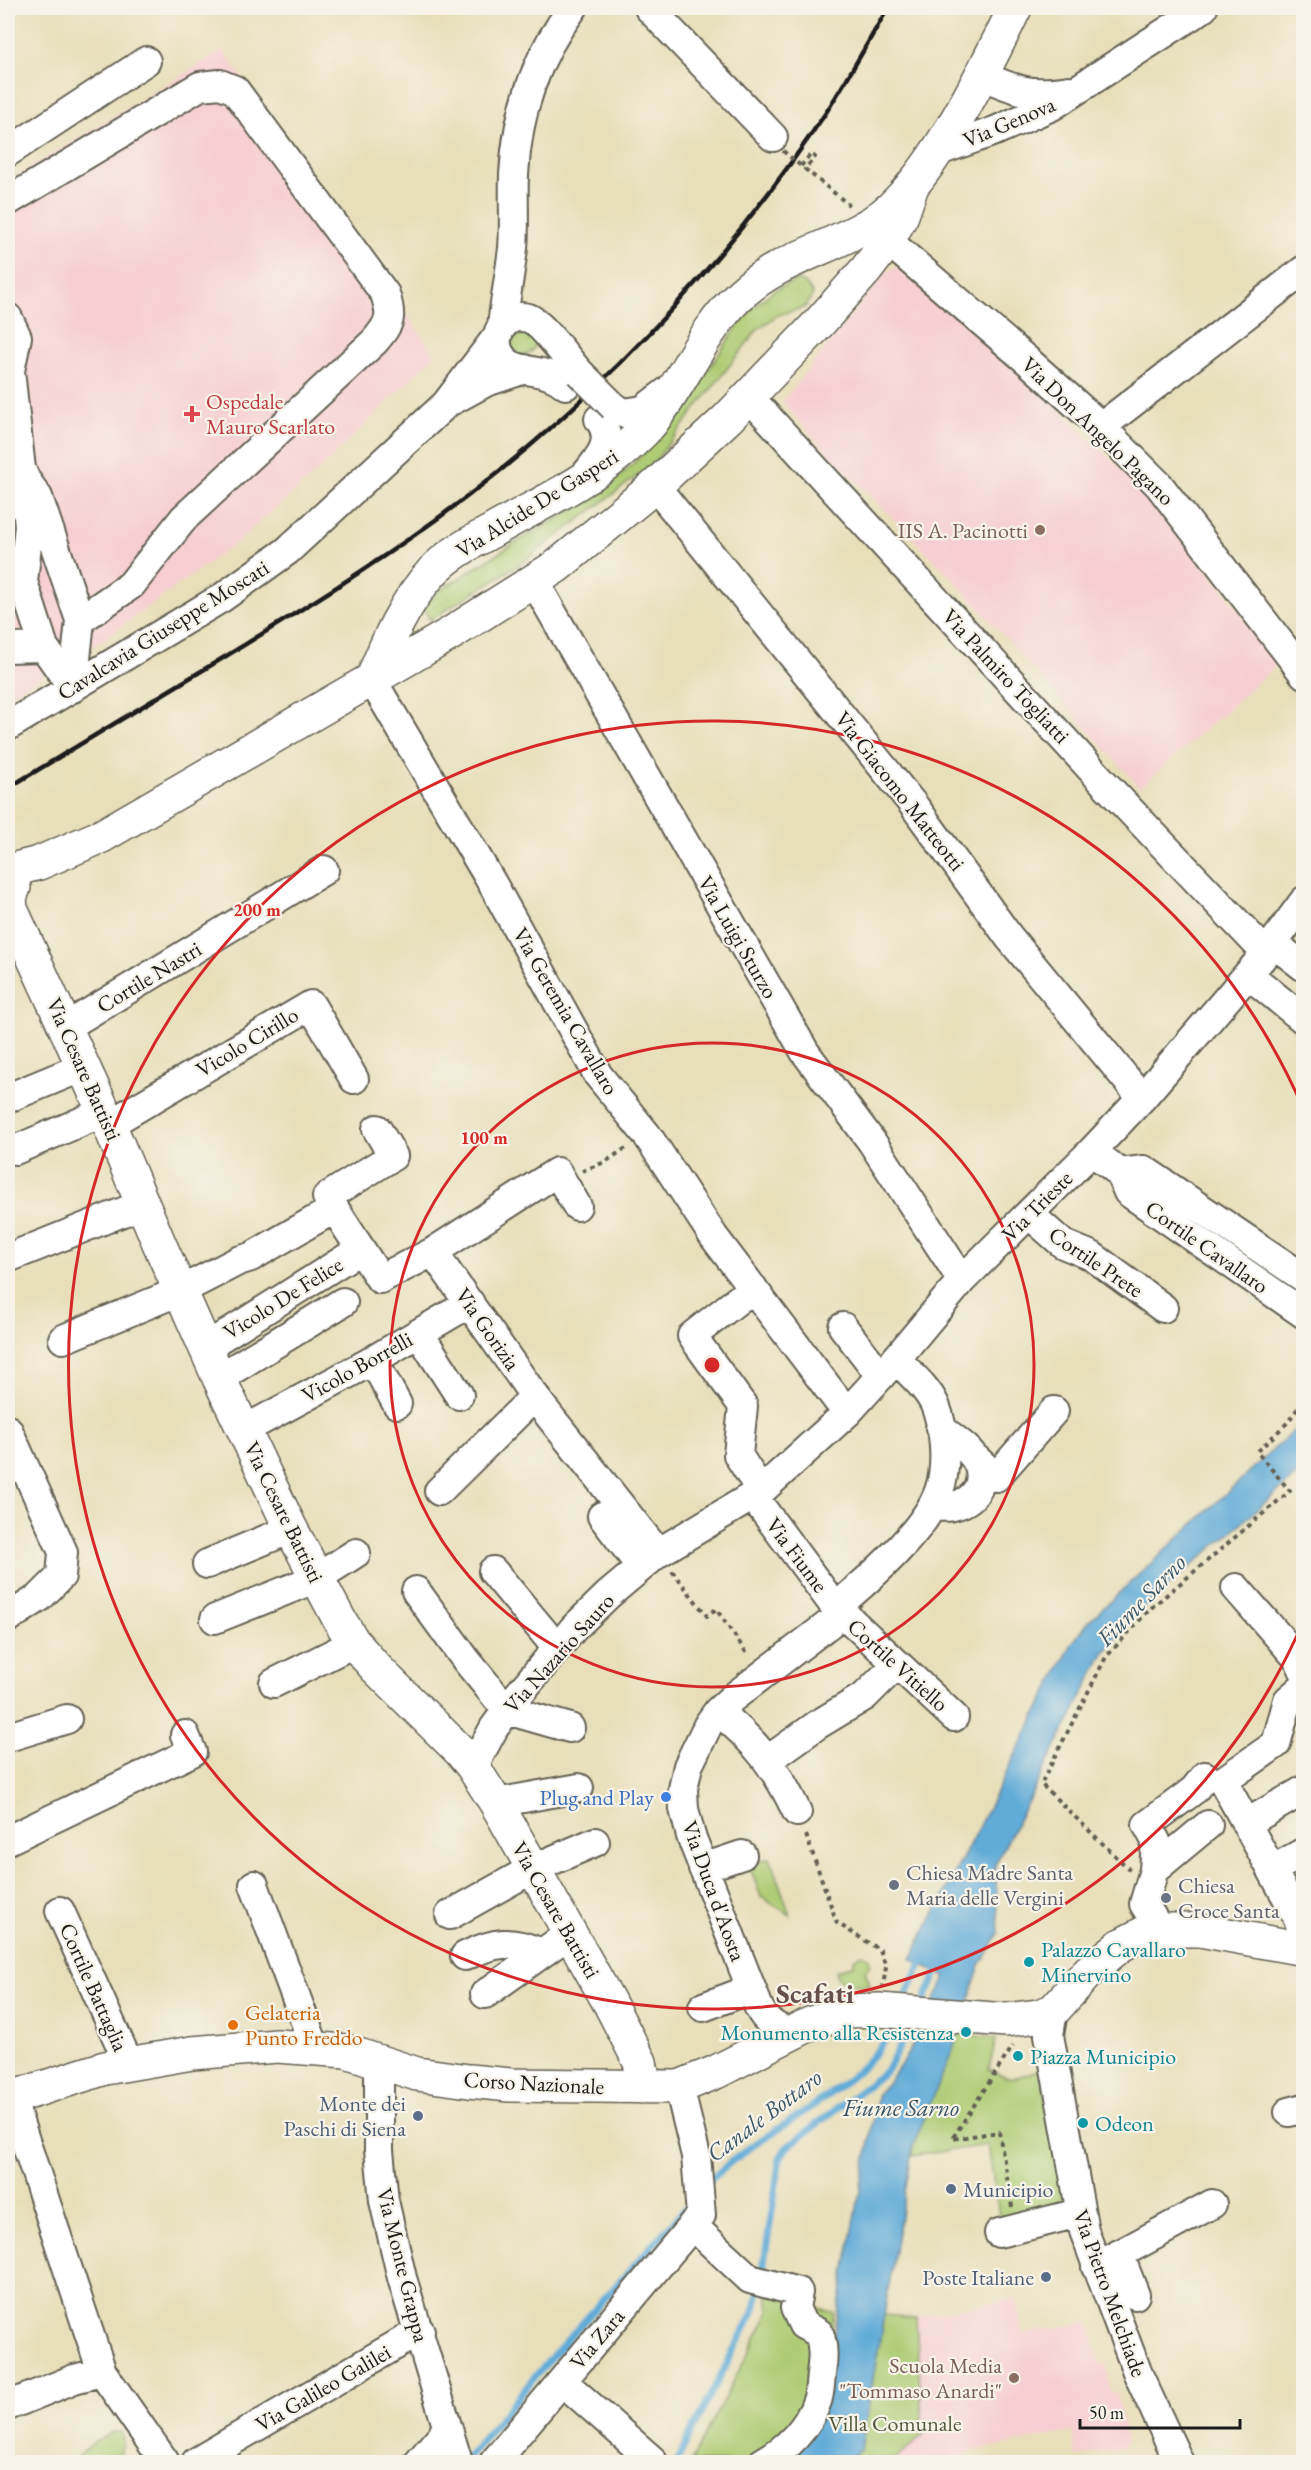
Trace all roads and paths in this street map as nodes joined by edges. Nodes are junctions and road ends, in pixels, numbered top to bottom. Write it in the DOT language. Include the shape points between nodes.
graph roads {
  1 [pos="573,8"];
  2 [pos="649,8"];
  3 [pos="1015,8"];
  4 [pos="1203,8"];
  5 [pos="146,62"];
  6 [pos="981,75"];
  7 [pos="1080,88"];
  8 [pos="778,144"];
  9 [pos="8,152"];
  10 [pos="936,152"];
  11 [pos="812,174"];
  12 [pos="912,186"];
  13 [pos="8,201"];
  14 [pos="888,241"];
  15 [pos="513,248"];
  16 [pos="783,264"];
  17 [pos="1304,270"];
  18 [pos="8,318"];
  19 [pos="537,322"];
  20 [pos="819,323"];
  21 [pos="499,332"];
  22 [pos="525,369"];
  23 [pos="573,378"];
  24 [pos="678,383"];
  25 [pos="749,397"];
  26 [pos="446,404"];
  27 [pos="607,413"];
  28 [pos="1101,427"];
  29 [pos="8,472"];
  30 [pos="581,480"];
  31 [pos="655,486"];
  32 [pos="534,581"];
  33 [pos="416,591"];
  34 [pos="80,620"];
  35 [pos="450,634"];
  36 [pos="44,647"];
  37 [pos="8,648"];
  38 [pos="1304,674"];
  39 [pos="372,680"];
  40 [pos="73,688"];
  41 [pos="8,726"];
  42 [pos="324,870"];
  43 [pos="10,882"];
  44 [pos="1303,902"];
  45 [pos="1262,957"];
  46 [pos="1304,967"];
  47 [pos="1304,1020"];
  48 [pos="66,1027"];
  49 [pos="83,1067"];
  50 [pos="354,1079"];
  51 [pos="8,1098"];
  52 [pos="1142,1098"];
  53 [pos="107,1118"];
  54 [pos="377,1129"];
  55 [pos="647,1135"];
  56 [pos="15,1150"];
  57 [pos="1092,1151"];
  58 [pos="1120,1173"];
  59 [pos="562,1180"];
  60 [pos="143,1204"];
  61 [pos="578,1206"];
  62 [pos="334,1209"];
  63 [pos="1029,1214"];
  64 [pos="361,1249"];
  65 [pos="433,1252"];
  66 [pos="8,1258"];
  67 [pos="1304,1278"];
  68 [pos="962,1280"];
  69 [pos="753,1288"];
  70 [pos="180,1292"];
  71 [pos="343,1302"];
  72 [pos="470,1303"];
  73 [pos="1163,1308"];
  74 [pos="1304,1314"];
  75 [pos="843,1327"];
  76 [pos="419,1333"];
  77 [pos="63,1339"];
  78 [pos="206,1347"];
  79 [pos="373,1360"];
  80 [pos="888,1368"];
  81 [pos="219,1377"];
  82 [pos="459,1395"];
  83 [pos="535,1396"];
  84 [pos="1304,1400"];
  85 [pos="397,1404"];
  86 [pos="1054,1411"];
  87 [pos="848,1413"];
  88 [pos="940,1428"];
  89 [pos="8,1430"];
  90 [pos="244,1430"];
  91 [pos="973,1455"];
  92 [pos="439,1491"];
  93 [pos="757,1494"];
  94 [pos="933,1505"];
  95 [pos="602,1516"];
  96 [pos="291,1529"];
  97 [pos="356,1552"];
  98 [pos="650,1560"];
  99 [pos="207,1564"];
  100 [pos="493,1571"];
  101 [pos="317,1578"];
  102 [pos="1236,1588"];
  103 [pos="416,1591"];
  104 [pos="838,1611"];
  105 [pos="8,1618"];
  106 [pos="215,1619"];
  107 [pos="354,1643"];
  108 [pos="557,1648"];
  109 [pos="897,1664"];
  110 [pos="1304,1671"];
  111 [pos="762,1675"];
  112 [pos="274,1683"];
  113 [pos="1304,1686"];
  114 [pos="507,1710"];
  115 [pos="718,1711"];
  116 [pos="954,1717"];
  117 [pos="67,1719"];
  118 [pos="570,1728"];
  119 [pos="185,1735"];
  120 [pos="8,1737"];
  121 [pos="768,1760"];
  122 [pos="473,1767"];
  123 [pos="1214,1778"];
  124 [pos="579,1788"];
  125 [pos="1304,1790"];
  126 [pos="496,1803"];
  127 [pos="797,1812"];
  128 [pos="1247,1823"];
  129 [pos="1208,1826"];
  130 [pos="8,1840"];
  131 [pos="595,1842"];
  132 [pos="1304,1852"];
  133 [pos="742,1855"];
  134 [pos="704,1868"];
  135 [pos="532,1869"];
  136 [pos="1272,1870"];
  137 [pos="1152,1878"];
  138 [pos="254,1885"];
  139 [pos="60,1911"];
  140 [pos="450,1915"];
  141 [pos="1160,1929"];
  142 [pos="1303,1933"];
  143 [pos="569,1934"];
  144 [pos="541,1953"];
  145 [pos="465,1956"];
  146 [pos="751,1989"];
  147 [pos="485,1994"];
  148 [pos="703,2007"];
  149 [pos="882,2010"];
  150 [pos="1053,2011"];
  151 [pos="793,2033"];
  152 [pos="1012,2042"];
  153 [pos="315,2048"];
  154 [pos="379,2063"];
  155 [pos="129,2064"];
  156 [pos="641,2087"];
  157 [pos="679,2087"];
  158 [pos="9,2099"];
  159 [pos="1212,2204"];
  160 [pos="1079,2213"];
  161 [pos="696,2220"];
  162 [pos="1008,2230"];
  163 [pos="1108,2260"];
  164 [pos="1135,2295"];
  165 [pos="420,2331"];
  166 [pos="102,2372"];
  167 [pos="562,2381"];
  168 [pos="8,2406"];
  169 [pos="453,2448"];
  170 [pos="652,2460"];
  171 [pos="165,2463"];
  172 [pos="196,2463"];
  173 [pos="419,2463"];
  174 [pos="494,2463"];
  175 [pos="763,2463"];
  176 [pos="1179,2463"];
  1 -- 15 [label="street, Cavalcavia Giuseppe Moscati" via="539,64 521,120 514,176"];
  2 -- 8 [label="street"];
  3 -- 6 [label="main road, Via Alcide De Gasperi"];
  4 -- 7 [label="street, Via Genova"];
  5 -- 9 [label="street"];
  6 -- 7 [label="street, Via Genova" via="1023,93"];
  6 -- 10 [label="main road, Via Alcide De Gasperi"];
  7 -- 10 [label="street, Via Genova" via="1052,106"];
  8 -- 11 [label="path, bridge" via="801,166 811,154 815,157 805,169"];
  10 -- 12 [label="main road, Via Alcide De Gasperi"];
  12 -- 14 [label="main road, Via Alcide De Gasperi"];
  12 -- 16 [label="main road, Via Alcide De Gasperi" via="878,219 847,238"];
  13 -- 34 [label="street" via="200,86 220,84 235,90 385,294 391,311 389,325 375,341 184,518 131,585"];
  14 -- 20 [label="main road, Via Alcide De Gasperi"];
  14 -- 28 [label="street, Via Don Angelo Pagano"];
  15 -- 19 [label="street, Cavalcavia Giuseppe Moscati" via="523,289"];
  15 -- 21 [label="street, Cavalcavia Giuseppe Moscati"];
  16 -- 20 [label="main road" via="813,265 825,274 829,291"];
  16 -- 24 [label="main road, Via Alcide De Gasperi" via="742,293 717,321"];
  17 -- 28 [label="street"];
  18 -- 34 [label="street" via="17,337 10,371 21,469 38,497"];
  19 -- 21 [label="street" via="518,318"];
  19 -- 23 [label="street, Cavalcavia Giuseppe Moscati"];
  20 -- 25 [label="main road, Via Alcide De Gasperi"];
  21 -- 22 [label="street, Cavalcavia Giuseppe Moscati" via="500,355 512,366"];
  21 -- 26 [label="street, Cavalcavia Giuseppe Moscati"];
  22 -- 23 [label="street, Cavalcavia Giuseppe Moscati"];
  22 -- 26 [label="street, Cavalcavia Giuseppe Moscati" via="486,382"];
  23 -- 27 [label="street, Cavalcavia Giuseppe Moscati"];
  24 -- 27 [label="street" via="643,410"];
  24 -- 30 [label="main road, Via Alcide De Gasperi" via="654,420 619,454"];
  25 -- 31 [label="main road, Via Alcide De Gasperi"];
  25 -- 45 [label="street, Via Palmiro Togliatti"];
  26 -- 40 [label="street, Cavalcavia Giuseppe Moscati" via="263,569"];
  27 -- 30 [label="street" via="606,446"];
  28 -- 38 [label="street, Via Don Angelo Pagano" via="1159,485"];
  29 -- 36 [label="street" via="27,514 23,582"];
  30 -- 33 [label="main road, Via Alcide De Gasperi" via="456,553"];
  31 -- 32 [label="main road, Via Alcide De Gasperi"];
  31 -- 52 [label="street, Via Giacomo Matteotti" via="912,804 1009,937"];
  32 -- 35 [label="main road, Via Alcide De Gasperi"];
  32 -- 68 [label="street, Via Luigi Sturzo" via="805,1052 872,1142"];
  33 -- 35 [label="main road" via="412,610 417,629 436,636"];
  33 -- 39 [label="main road, Via Alcide De Gasperi"];
  34 -- 40 [label="street"];
  35 -- 39 [label="main road, Via Alcide De Gasperi"];
  36 -- 37 [label="street"];
  36 -- 40 [label="street"];
  39 -- 43 [label="main road, Via Alcide De Gasperi" via="102,836 39,863"];
  39 -- 55 [label="street, Via Geremia Cavallaro" via="492,883 598,1075"];
  40 -- 41 [label="street, Cavalcavia Giuseppe Moscati"];
  42 -- 48 [label="street, Cortile Nastri"];
  43 -- 48 [label="main road, Via Cesare Battisti" via="11,909"];
  44 -- 45 [label="street, Via Trieste"];
  45 -- 46 [label="street"];
  45 -- 47 [label="street"];
  45 -- 52 [label="street, Via Trieste"];
  48 -- 49 [label="main road, Via Cesare Battisti"];
  49 -- 51 [label="street"];
  49 -- 53 [label="main road, Via Cesare Battisti"];
  50 -- 53 [label="street, Vicolo Cirillo" via="310,1005"];
  52 -- 57 [label="street, Via Trieste"];
  53 -- 56 [label="street"];
  53 -- 60 [label="main road, Via Cesare Battisti"];
  54 -- 62 [label="street" via="393,1156 327,1197"];
  55 -- 59 [label="path" via="604,1162"];
  55 -- 69 [label="street, Via Geremia Cavallaro" via="714,1237"];
  57 -- 58 [label="street, Cortile Cavallaro"];
  57 -- 63 [label="street, Via Trieste"];
  58 -- 67 [label="street, Cortile Cavallaro" via="1144,1170"];
  58 -- 74 [label="street, Cortile Cavallaro" via="1128,1192"];
  59 -- 61 [label="street"];
  59 -- 65 [label="street" via="557,1172"];
  60 -- 66 [label="street"];
  60 -- 70 [label="main road, Via Cesare Battisti"];
  62 -- 64 [label="street"];
  62 -- 70 [label="street"];
  63 -- 68 [label="street, Via Trieste"];
  63 -- 73 [label="street, Cortile Prete" via="1063,1244 1092,1256"];
  64 -- 65 [label="street" via="380,1279"];
  64 -- 78 [label="street, Vicolo De Felice"];
  65 -- 72 [label="street, Via Gorizia"];
  68 -- 80 [label="street, Via Trieste"];
  69 -- 87 [label="street, Via Geremia Cavallaro"];
  69 -- 93 [label="street, Via Fiume" via="693,1336 743,1406 738,1455"];
  70 -- 77 [label="street"];
  70 -- 78 [label="main road, Via Cesare Battisti"];
  71 -- 81 [label="street"];
  72 -- 76 [label="street, Vicolo Borrelli"];
  72 -- 83 [label="street, Via Gorizia"];
  75 -- 80 [label="street"];
  76 -- 79 [label="street, Vicolo Borrelli"];
  76 -- 82 [label="street"];
  78 -- 81 [label="main road, Via Cesare Battisti"];
  79 -- 85 [label="street"];
  79 -- 90 [label="street, Vicolo Borrelli"];
  80 -- 87 [label="street, Via Trieste"];
  80 -- 88 [label="street" via="925,1389"];
  81 -- 90 [label="main road, Via Cesare Battisti"];
  83 -- 92 [label="street"];
  83 -- 98 [label="street, Via Gorizia"];
  84 -- 137 [label="path" via="1257,1452 1290,1491 1151,1608 1107,1657 1041,1784 1130,1870"];
  86 -- 91 [label="street" via="996,1477"];
  87 -- 93 [label="street, Via Trieste"];
  88 -- 91 [label="street"];
  88 -- 94 [label="street" via="943,1466"];
  89 -- 105 [label="street" via="63,1552 61,1576 40,1598"];
  90 -- 96 [label="main road, Via Cesare Battisti"];
  91 -- 94 [label="street" via="980,1476 975,1493 967,1502 954,1507"];
  93 -- 98 [label="street, Via Nazario Sauro"];
  93 -- 104 [label="street, Via Fiume"];
  94 -- 104 [label="street, Via Duca d'Aosta"];
  95 -- 98 [label="street"];
  96 -- 99 [label="street"];
  96 -- 101 [label="main road, Via Cesare Battisti"];
  97 -- 101 [label="street"];
  98 -- 108 [label="street, Via Nazario Sauro" via="608,1595"];
  98 -- 111 [label="path" via="707,1616 716,1609"];
  100 -- 108 [label="street"];
  101 -- 106 [label="street"];
  101 -- 107 [label="main road, Via Cesare Battisti"];
  102 -- 110 [label="street" via="1299,1660"];
  103 -- 114 [label="street"];
  104 -- 109 [label="street, Cortile Vitiello"];
  104 -- 111 [label="street, Via Duca d'Aosta"];
  107 -- 112 [label="street"];
  107 -- 122 [label="main road, Via Cesare Battisti"];
  108 -- 114 [label="street, Via Nazario Sauro"];
  109 -- 116 [label="street, Cortile Vitiello"];
  109 -- 121 [label="street" via="865,1696"];
  111 -- 115 [label="street, Via Duca d'Aosta"];
  113 -- 123 [label="street" via="1288,1700 1276,1744"];
  114 -- 118 [label="street"];
  114 -- 122 [label="street, Via Nazario Sauro"];
  115 -- 121 [label="street" via="755,1743"];
  115 -- 134 [label="street, Via Duca d'Aosta" via="697,1744 683,1789 684,1809"];
  117 -- 120 [label="street"];
  119 -- 130 [label="street" via="192,1752"];
  121 -- 127 [label="street" via="781,1777"];
  122 -- 126 [label="main road, Via Cesare Battisti"];
  123 -- 128 [label="street"];
  123 -- 137 [label="street" via="1147,1825 1156,1841"];
  124 -- 126 [label="street"];
  125 -- 128 [label="street"];
  126 -- 135 [label="main road, Via Cesare Battisti"];
  127 -- 149 [label="path" via="837,1923 880,1950 886,1966"];
  128 -- 136 [label="street"];
  129 -- 137 [label="street"];
  131 -- 135 [label="street"];
  132 -- 136 [label="street"];
  133 -- 134 [label="street"];
  134 -- 146 [label="street, Via Duca d'Aosta"];
  135 -- 140 [label="street"];
  135 -- 143 [label="main road, Via Cesare Battisti"];
  136 -- 142 [label="street"];
  137 -- 141 [label="street" via="1144,1904"];
  138 -- 153 [label="street"];
  139 -- 155 [label="street, Cortile Battaglia"];
  141 -- 142 [label="main road"];
  141 -- 150 [label="main road" via="1120,1945 1089,1971"];
  143 -- 144 [label="street"];
  143 -- 156 [label="main road, Via Cesare Battisti" via="640,2062"];
  144 -- 145 [label="street" via="525,1946 502,1944 489,1945"];
  144 -- 147 [label="street"];
  146 -- 148 [label="street"];
  146 -- 151 [label="street, Via Duca d'Aosta" via="765,2018"];
  149 -- 150 [label="main road, Corso Nazionale" via="1022,2019"];
  149 -- 151 [label="main road, Corso Nazionale" via="846,2011"];
  150 -- 160 [label="street, Via Pietro Melchiade" via="1049,2035"];
  151 -- 157 [label="main road, Corso Nazionale"];
  152 -- 162 [label="path" via="1013,2047 952,2139 999,2132"];
  153 -- 154 [label="main road, Corso Nazionale" via="346,2051"];
  153 -- 155 [label="main road, Corso Nazionale" via="277,2046 192,2053"];
  154 -- 156 [label="main road, Corso Nazionale" via="417,2074 510,2085"];
  154 -- 165 [label="street, Via Monte Grappa" via="379,2150 384,2201 402,2278"];
  155 -- 158 [label="main road, Corso Nazionale"];
  156 -- 157 [label="main road, Corso Nazionale"];
  157 -- 161 [label="street" via="698,2165"];
  158 -- 166 [label="street"];
  159 -- 163 [label="street"];
  160 -- 162 [label="street"];
  160 -- 163 [label="street, Via Pietro Melchiade"];
  161 -- 167 [label="street, Via Zara"];
  161 -- 175 [label="street" via="763,2283 798,2292 795,2308 803,2325 819,2333 824,2355 818,2401 803,2428 782,2452"];
  163 -- 164 [label="street"];
  163 -- 176 [label="street, Via Pietro Melchiade" via="1157,2418"];
  165 -- 169 [label="street, Via Monte Grappa"];
  165 -- 172 [label="street, Via Galileo Galilei"];
  166 -- 168 [label="street"];
  166 -- 171 [label="street"];
  167 -- 170 [label="street"];
  167 -- 174 [label="street, Via Zara"];
  169 -- 173 [label="street"];
}
